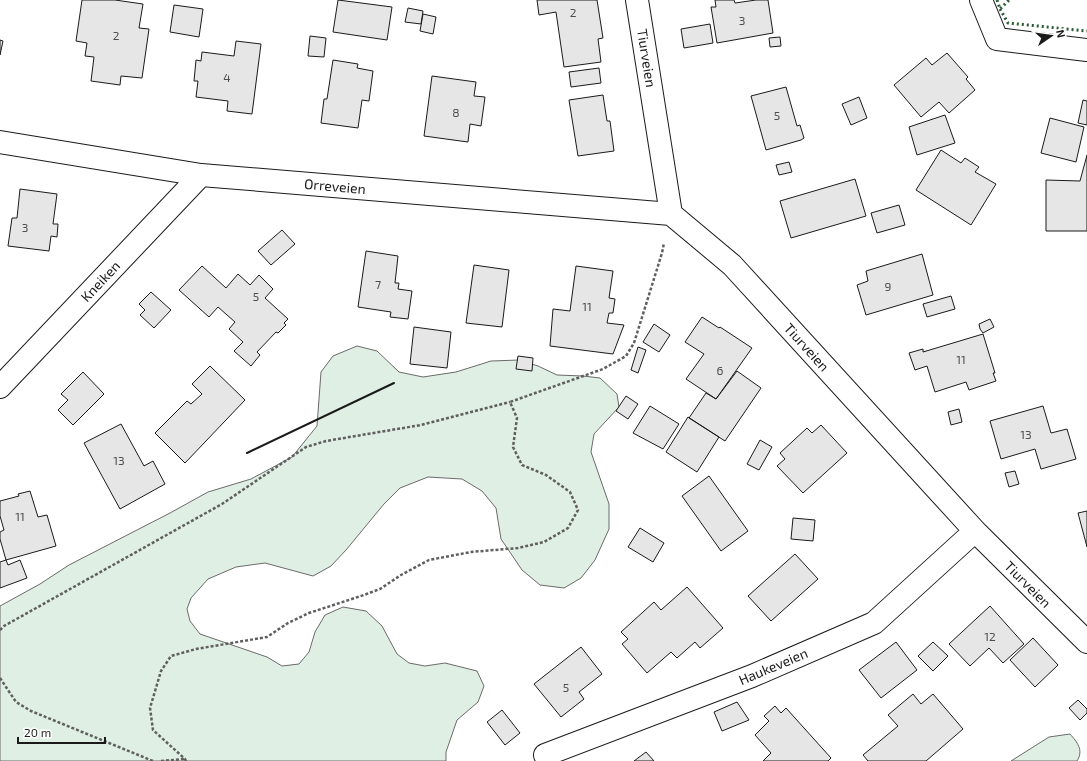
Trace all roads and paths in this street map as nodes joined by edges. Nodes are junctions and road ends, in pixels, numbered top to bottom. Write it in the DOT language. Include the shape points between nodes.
graph roads {
  1 [pos="637,0"];
  2 [pos="981,0"];
  3 [pos="1087,50"];
  4 [pos="0,142"];
  5 [pos="201,175"];
  6 [pos="671,214"];
  7 [pos="0,387"];
  8 [pos="510,402"];
  9 [pos="975,532"];
  10 [pos="0,622"];
  11 [pos="4,626"];
  12 [pos="0,630"];
  13 [pos="1087,642"];
  14 [pos="0,678"];
  15 [pos="545,755"];
  16 [pos="186,760"];
  17 [pos="153,761"];
  18 [pos="161,761"];
  1 -- 6 [label="street, Tiurveien"];
  2 -- 3 [label="street" via="997,39"];
  4 -- 5 [label="street, Orreveien"];
  5 -- 6 [label="street, Orreveien"];
  5 -- 7 [label="street, Kneiken"];
  6 -- 8 [label="path" via="662,253 634,343 626,356 603,369"];
  6 -- 9 [label="street, Tiurveien" via="732,265"];
  8 -- 11 [label="path" via="421,425 326,441 306,447 222,504"];
  8 -- 16 [label="path" via="517,418 513,447 522,465 546,475 570,492 578,510 568,528 544,542 518,548 471,552 428,560 380,589 309,613 267,637 196,648 171,656 160,671 150,708 153,730"];
  9 -- 13 [label="street, Tiurveien"];
  9 -- 15 [label="street, Haukeveien" via="874,623 752,676"];
  10 -- 11 [label="path"];
  11 -- 12 [label="path"];
  14 -- 17 [label="path" via="16,702 31,711"];
  16 -- 18 [label="path"];
}
